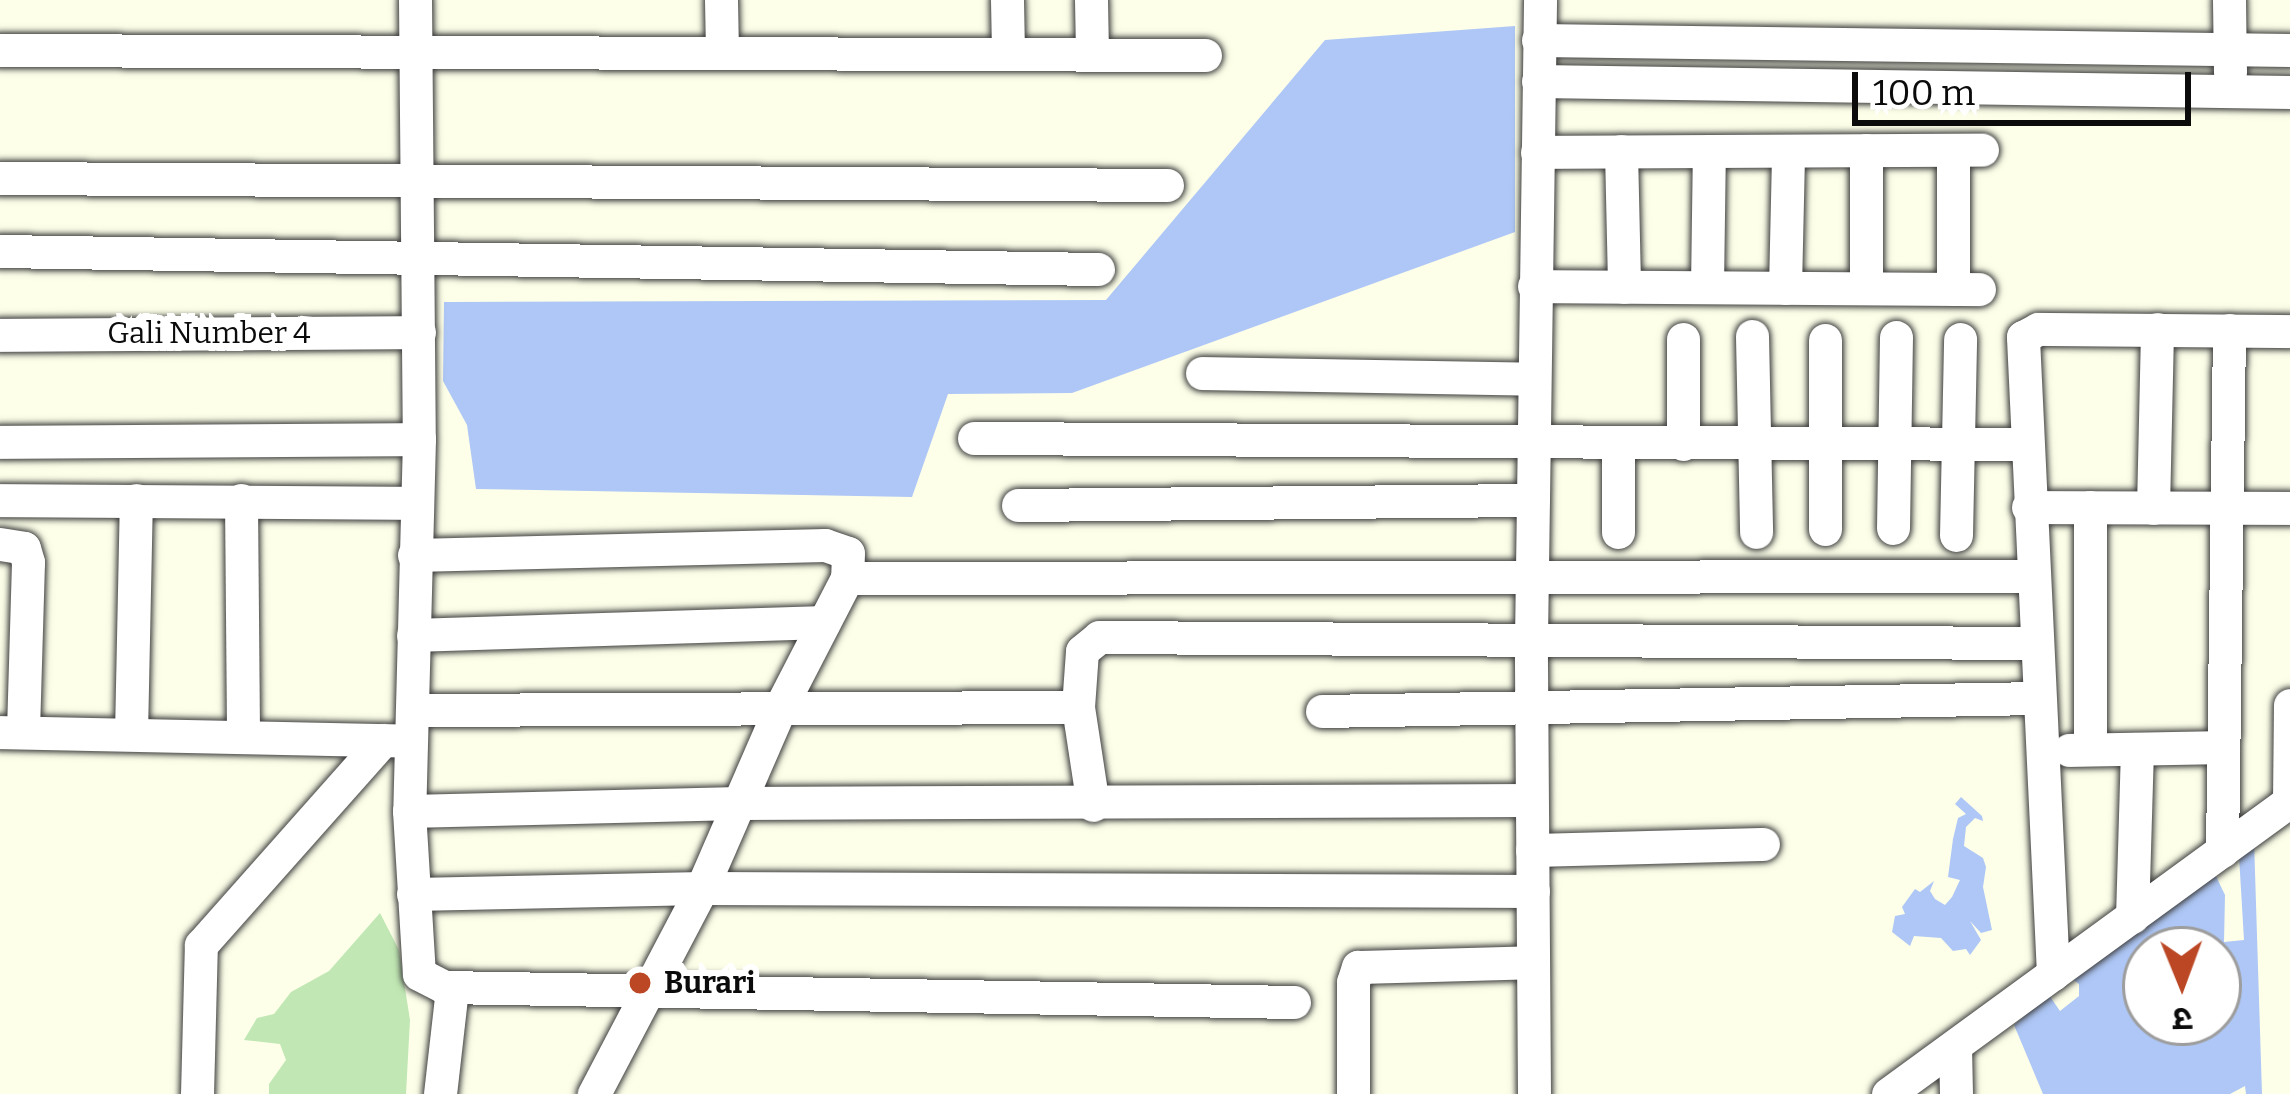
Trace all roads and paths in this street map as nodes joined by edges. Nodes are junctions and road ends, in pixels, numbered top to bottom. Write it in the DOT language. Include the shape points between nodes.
graph roads {
  1 [pos="416,0"];
  2 [pos="721,0"];
  3 [pos="1007,0"];
  4 [pos="1091,0"];
  5 [pos="1540,0"];
  6 [pos="2229,0"];
  7 [pos="1538,40"];
  8 [pos="0,50"];
  9 [pos="722,50"];
  10 [pos="2230,50"];
  11 [pos="2290,50"];
  12 [pos="414,51"];
  13 [pos="1008,53"];
  14 [pos="1092,54"];
  15 [pos="1205,55"];
  16 [pos="1538,81"];
  17 [pos="2231,91"];
  18 [pos="2290,92"];
  19 [pos="1865,150"];
  20 [pos="1621,151"];
  21 [pos="1708,151"];
  22 [pos="1788,151"];
  23 [pos="1537,152"];
  24 [pos="0,178"];
  25 [pos="414,180"];
  26 [pos="1167,185"];
  27 [pos="0,251"];
  28 [pos="415,257"];
  29 [pos="1098,269"];
  30 [pos="1534,286"];
  31 [pos="1624,287"];
  32 [pos="1707,287"];
  33 [pos="1786,288"];
  34 [pos="1866,288"];
  35 [pos="2157,329"];
  36 [pos="2228,330"];
  37 [pos="2290,331"];
  38 [pos="419,332"];
  39 [pos="0,335"];
  40 [pos="1752,336"];
  41 [pos="1896,337"];
  42 [pos="1960,339"];
  43 [pos="1683,340"];
  44 [pos="1826,340"];
  45 [pos="1202,373"];
  46 [pos="1534,379"];
  47 [pos="974,437"];
  48 [pos="419,439"];
  49 [pos="0,442"];
  50 [pos="1533,444"];
  51 [pos="1618,444"];
  52 [pos="1683,444"];
  53 [pos="1754,444"];
  54 [pos="1825,444"];
  55 [pos="1895,444"];
  56 [pos="1958,444"];
  57 [pos="2025,444"];
  58 [pos="0,500"];
  59 [pos="136,500"];
  60 [pos="241,500"];
  61 [pos="1533,500"];
  62 [pos="415,503"];
  63 [pos="1018,505"];
  64 [pos="2028,507"];
  65 [pos="2090,507"];
  66 [pos="2153,508"];
  67 [pos="2226,508"];
  68 [pos="2290,508"];
  69 [pos="1893,528"];
  70 [pos="1825,529"];
  71 [pos="1618,532"];
  72 [pos="1756,532"];
  73 [pos="1956,535"];
  74 [pos="0,544"];
  75 [pos="414,555"];
  76 [pos="2032,576"];
  77 [pos="847,578"];
  78 [pos="1532,580"];
  79 [pos="824,622"];
  80 [pos="413,635"];
  81 [pos="1532,640"];
  82 [pos="2035,643"];
  83 [pos="2038,698"];
  84 [pos="1532,704"];
  85 [pos="2290,705"];
  86 [pos="781,706"];
  87 [pos="1078,707"];
  88 [pos="1322,711"];
  89 [pos="402,730"];
  90 [pos="12,732"];
  91 [pos="130,734"];
  92 [pos="243,735"];
  93 [pos="2223,747"];
  94 [pos="2137,748"];
  95 [pos="2090,749"];
  96 [pos="2041,750"];
  97 [pos="1531,800"];
  98 [pos="2290,801"];
  99 [pos="738,803"];
  100 [pos="1093,806"];
  101 [pos="409,811"];
  102 [pos="1763,844"];
  103 [pos="1532,850"];
  104 [pos="2222,851"];
  105 [pos="702,888"];
  106 [pos="1533,891"];
  107 [pos="413,894"];
  108 [pos="2132,917"];
  109 [pos="1533,962"];
  110 [pos="2054,974"];
  111 [pos="452,988"];
  112 [pos="652,990"];
  113 [pos="1294,1002"];
  114 [pos="1954,1046"];
  115 [pos="197,1094"];
  116 [pos="440,1094"];
  117 [pos="594,1094"];
  118 [pos="1353,1094"];
  119 [pos="1534,1094"];
  120 [pos="1888,1094"];
  121 [pos="1956,1094"];
  1 -- 12 [label="street"];
  2 -- 9 [label="street"];
  3 -- 13 [label="street"];
  4 -- 14 [label="street"];
  5 -- 7 [label="street"];
  6 -- 10 [label="street"];
  7 -- 10 [label="street"];
  7 -- 16 [label="street"];
  8 -- 12 [label="street"];
  9 -- 12 [label="street"];
  9 -- 13 [label="street"];
  10 -- 11 [label="street"];
  10 -- 17 [label="street"];
  12 -- 25 [label="street"];
  13 -- 14 [label="street"];
  14 -- 15 [label="street"];
  16 -- 17 [label="street"];
  16 -- 23 [label="street"];
  17 -- 18 [label="street"];
  19 -- 22 [label="street"];
  19 -- 34 [label="street"];
  19 -- 34 [label="street" via="1967,150 1966,289"];
  20 -- 21 [label="street"];
  20 -- 23 [label="street"];
  20 -- 31 [label="street"];
  21 -- 22 [label="street"];
  21 -- 32 [label="street"];
  22 -- 33 [label="street"];
  23 -- 30 [label="street"];
  24 -- 25 [label="street"];
  25 -- 26 [label="street"];
  25 -- 28 [label="street"];
  27 -- 28 [label="street"];
  28 -- 29 [label="street"];
  28 -- 38 [label="street"];
  30 -- 31 [label="street"];
  30 -- 46 [label="street"];
  31 -- 32 [label="street"];
  32 -- 33 [label="street"];
  33 -- 34 [label="street"];
  35 -- 36 [label="street"];
  35 -- 57 [label="street" via="2038,329 2023,337"];
  35 -- 66 [label="street"];
  36 -- 37 [label="street"];
  36 -- 67 [label="street"];
  38 -- 39 [label="street, Gali Number 4"];
  38 -- 48 [label="street"];
  40 -- 53 [label="street"];
  41 -- 55 [label="street"];
  42 -- 56 [label="street"];
  43 -- 52 [label="street"];
  44 -- 54 [label="street"];
  45 -- 46 [label="street"];
  46 -- 50 [label="street"];
  47 -- 50 [label="street"];
  48 -- 49 [label="street"];
  48 -- 62 [label="street"];
  50 -- 51 [label="street"];
  50 -- 61 [label="street"];
  51 -- 52 [label="street"];
  51 -- 71 [label="street"];
  52 -- 53 [label="street"];
  53 -- 54 [label="street"];
  53 -- 72 [label="street"];
  54 -- 55 [label="street"];
  54 -- 70 [label="street"];
  55 -- 56 [label="street"];
  55 -- 69 [label="street"];
  56 -- 57 [label="street"];
  56 -- 73 [label="street"];
  57 -- 64 [label="street"];
  58 -- 59 [label="street"];
  59 -- 60 [label="street"];
  59 -- 91 [label="street"];
  60 -- 62 [label="street"];
  60 -- 92 [label="street"];
  61 -- 63 [label="street"];
  61 -- 78 [label="street"];
  62 -- 75 [label="street"];
  64 -- 65 [label="street"];
  64 -- 76 [label="street"];
  65 -- 66 [label="street"];
  65 -- 95 [label="street"];
  66 -- 67 [label="street"];
  67 -- 68 [label="street"];
  67 -- 93 [label="street"];
  74 -- 90 [label="street" via="24,548 28,562"];
  75 -- 77 [label="street" via="825,545 848,553"];
  75 -- 80 [label="street"];
  76 -- 78 [label="street"];
  76 -- 82 [label="street"];
  77 -- 78 [label="street"];
  77 -- 79 [label="street"];
  78 -- 81 [label="street"];
  79 -- 80 [label="street"];
  79 -- 86 [label="street"];
  80 -- 89 [label="street"];
  81 -- 82 [label="street"];
  81 -- 84 [label="street"];
  81 -- 87 [label="street" via="1099,638 1082,651"];
  82 -- 83 [label="street"];
  83 -- 84 [label="street"];
  83 -- 96 [label="street"];
  84 -- 88 [label="street"];
  84 -- 97 [label="street"];
  85 -- 98 [label="street"];
  86 -- 87 [label="street"];
  86 -- 89 [label="street"];
  86 -- 99 [label="street"];
  87 -- 100 [label="street"];
  89 -- 92 [label="street"];
  89 -- 101 [label="street"];
  89 -- 115 [label="street" via="201,945"];
  90 -- 91 [label="street"];
  91 -- 92 [label="street"];
  93 -- 94 [label="street"];
  93 -- 104 [label="street"];
  94 -- 95 [label="street"];
  94 -- 108 [label="street"];
  95 -- 96 [label="street"];
  96 -- 110 [label="street"];
  97 -- 100 [label="street"];
  97 -- 103 [label="street"];
  98 -- 104 [label="street"];
  99 -- 100 [label="street"];
  99 -- 101 [label="street"];
  99 -- 105 [label="street"];
  101 -- 107 [label="street"];
  102 -- 103 [label="street"];
  103 -- 106 [label="street"];
  104 -- 108 [label="street"];
  105 -- 106 [label="street"];
  105 -- 107 [label="street"];
  105 -- 112 [label="street"];
  106 -- 109 [label="street"];
  107 -- 111 [label="street" via="419,974"];
  108 -- 110 [label="street"];
  109 -- 118 [label="street" via="1358,967"];
  109 -- 119 [label="street"];
  110 -- 114 [label="street"];
  111 -- 112 [label="street"];
  111 -- 116 [label="street"];
  112 -- 113 [label="street"];
  112 -- 117 [label="street"];
  114 -- 120 [label="street"];
  114 -- 121 [label="street"];
}
